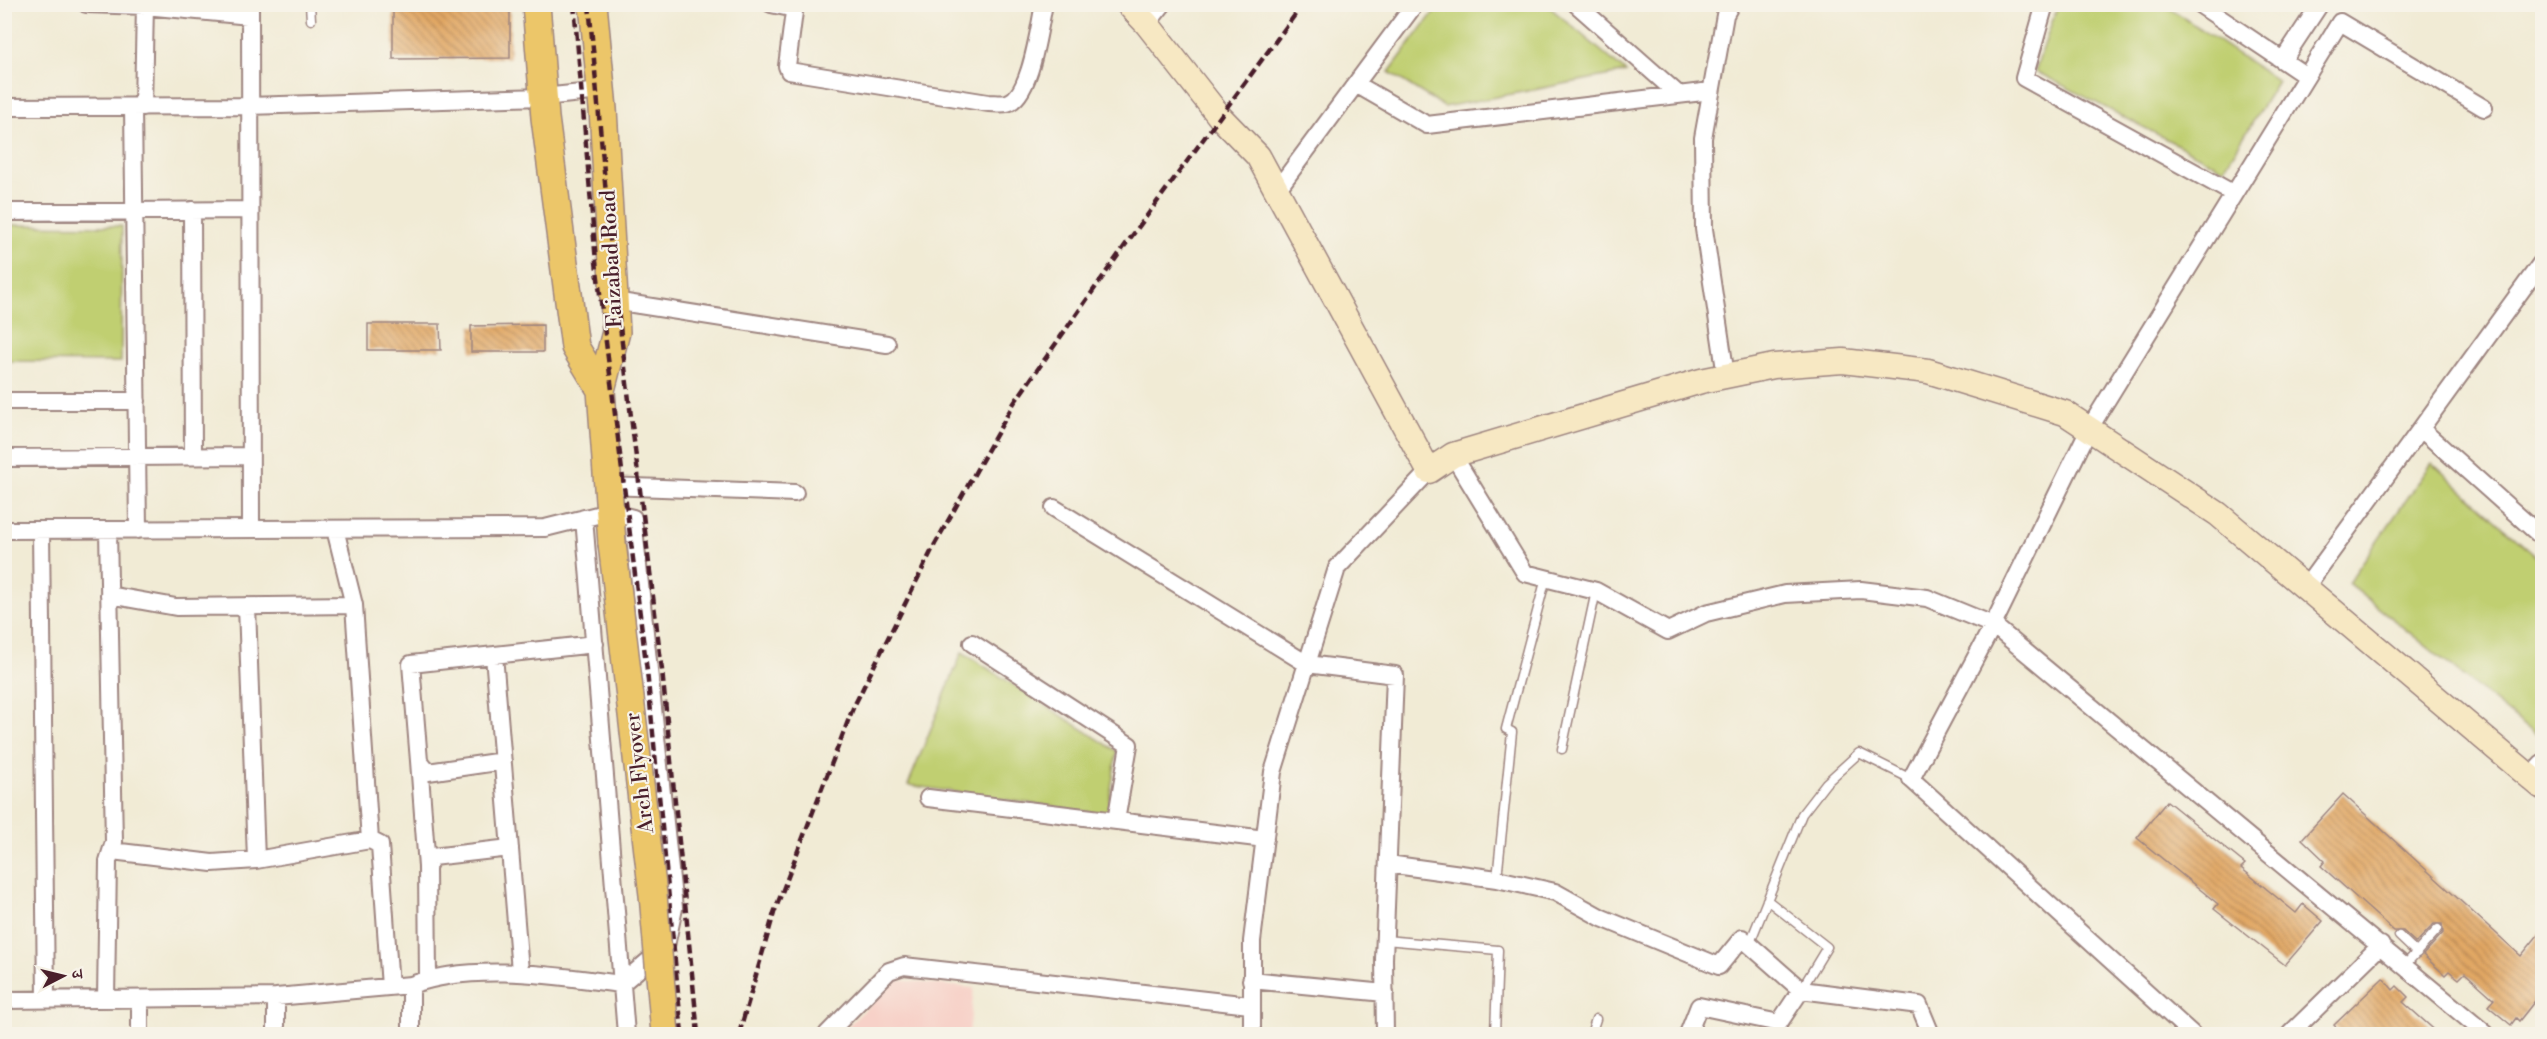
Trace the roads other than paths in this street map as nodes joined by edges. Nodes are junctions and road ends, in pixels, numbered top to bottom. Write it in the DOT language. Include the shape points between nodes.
graph roads {
  1 [pos="86,4"];
  2 [pos="310,4"];
  3 [pos="536,4"];
  4 [pos="593,4"];
  5 [pos="771,4"];
  6 [pos="1044,4"];
  7 [pos="1128,4"];
  8 [pos="1162,4"];
  9 [pos="1415,4"];
  10 [pos="1576,4"];
  11 [pos="1731,4"];
  12 [pos="2045,4"];
  13 [pos="2199,4"];
  14 [pos="2320,4"];
  15 [pos="145,5"];
  16 [pos="795,7"];
  17 [pos="249,10"];
  18 [pos="310,20"];
  19 [pos="1147,24"];
  20 [pos="2283,60"];
  21 [pos="2306,76"];
  22 [pos="1356,84"];
  23 [pos="602,91"];
  24 [pos="1711,91"];
  25 [pos="1679,95"];
  26 [pos="543,97"];
  27 [pos="248,106"];
  28 [pos="4,107"];
  29 [pos="138,107"];
  30 [pos="2484,108"];
  31 [pos="1277,190"];
  32 [pos="2234,194"];
  33 [pos="192,210"];
  34 [pos="249,210"];
  35 [pos="134,211"];
  36 [pos="4,212"];
  37 [pos="2542,262"];
  38 [pos="614,301"];
  39 [pos="887,344"];
  40 [pos="1726,376"];
  41 [pos="601,390"];
  42 [pos="4,401"];
  43 [pos="137,401"];
  44 [pos="2089,429"];
  45 [pos="2421,429"];
  46 [pos="193,456"];
  47 [pos="250,456"];
  48 [pos="1453,456"];
  49 [pos="137,457"];
  50 [pos="4,458"];
  51 [pos="1429,471"];
  52 [pos="607,486"];
  53 [pos="795,493"];
  54 [pos="1054,508"];
  55 [pos="597,515"];
  56 [pos="251,529"];
  57 [pos="335,529"];
  58 [pos="41,530"];
  59 [pos="108,530"];
  60 [pos="138,530"];
  61 [pos="4,531"];
  62 [pos="2542,537"];
  63 [pos="1546,578"];
  64 [pos="2306,588"];
  65 [pos="1596,591"];
  66 [pos="109,595"];
  67 [pos="354,605"];
  68 [pos="247,606"];
  69 [pos="1993,625"];
  70 [pos="972,643"];
  71 [pos="595,644"];
  72 [pos="494,655"];
  73 [pos="1307,664"];
  74 [pos="1562,749"];
  75 [pos="503,760"];
  76 [pos="419,761"];
  77 [pos="2538,776"];
  78 [pos="1911,779"];
  79 [pos="928,798"];
  80 [pos="1116,821"];
  81 [pos="1264,839"];
  82 [pos="370,840"];
  83 [pos="510,848"];
  84 [pos="112,851"];
  85 [pos="256,860"];
  86 [pos="1388,864"];
  87 [pos="427,867"];
  88 [pos="1497,879"];
  89 [pos="1767,900"];
  90 [pos="2438,929"];
  91 [pos="1385,940"];
  92 [pos="1749,945"];
  93 [pos="2383,946"];
  94 [pos="2411,959"];
  95 [pos="520,971"];
  96 [pos="428,979"];
  97 [pos="1251,980"];
  98 [pos="621,984"];
  99 [pos="411,985"];
  100 [pos="390,987"];
  101 [pos="1801,990"];
  102 [pos="1385,992"];
  103 [pos="276,997"];
  104 [pos="106,999"];
  105 [pos="140,999"];
  106 [pos="4,1000"];
  107 [pos="46,1000"];
  108 [pos="1250,1005"];
  109 [pos="1596,1019"];
  110 [pos="140,1035"];
  111 [pos="276,1035"];
  112 [pos="411,1035"];
  113 [pos="626,1035"];
  114 [pos="665,1035"];
  115 [pos="827,1035"];
  116 [pos="1252,1035"];
  117 [pos="1386,1035"];
  118 [pos="1495,1035"];
  119 [pos="1591,1035"];
  120 [pos="1688,1035"];
  121 [pos="1931,1035"];
  122 [pos="2192,1035"];
  123 [pos="2290,1035"];
  124 [pos="2487,1035"];
  1 -- 15 [label="street"];
  2 -- 18 [label="lane"];
  3 -- 26 [label="main road"];
  4 -- 23 [label="main road, Faizabad Road"];
  5 -- 16 [label="street"];
  6 -- 16 [label="street" via="1028,78 1021,93 1009,103 988,103 789,71"];
  7 -- 19 [label="street"];
  8 -- 19 [label="street"];
  9 -- 22 [label="street"];
  10 -- 25 [label="street"];
  11 -- 24 [label="street" via="1725,15"];
  12 -- 32 [label="street" via="2024,78"];
  13 -- 20 [label="street"];
  14 -- 20 [label="street"];
  15 -- 17 [label="street"];
  15 -- 29 [label="street"];
  17 -- 27 [label="street"];
  19 -- 31 [label="street" via="1220,117 1258,156"];
  20 -- 21 [label="street"];
  21 -- 30 [label="street" via="2340,22"];
  21 -- 32 [label="street"];
  22 -- 25 [label="street" via="1427,125"];
  22 -- 31 [label="street"];
  23 -- 26 [label="street"];
  23 -- 38 [label="main road, Faizabad Road"];
  24 -- 25 [label="street"];
  24 -- 40 [label="street" via="1703,138 1704,229"];
  26 -- 27 [label="street"];
  26 -- 41 [label="main road" via="575,347"];
  27 -- 29 [label="street"];
  27 -- 34 [label="street"];
  28 -- 29 [label="street"];
  29 -- 35 [label="street"];
  31 -- 51 [label="street"];
  32 -- 44 [label="street"];
  33 -- 34 [label="street"];
  33 -- 35 [label="street"];
  33 -- 46 [label="street"];
  34 -- 47 [label="street"];
  35 -- 36 [label="street"];
  35 -- 43 [label="street"];
  37 -- 45 [label="street"];
  38 -- 39 [label="street"];
  38 -- 41 [label="main road, Faizabad Road" via="616,332"];
  40 -- 44 [label="street" via="1774,366 1843,361 1928,371 2065,413"];
  40 -- 48 [label="street"];
  41 -- 52 [label="main road, Faizabad Road"];
  42 -- 43 [label="street"];
  43 -- 49 [label="street"];
  44 -- 64 [label="street" via="2218,514"];
  44 -- 69 [label="street"];
  45 -- 62 [label="street"];
  45 -- 64 [label="street"];
  46 -- 47 [label="street"];
  46 -- 49 [label="street"];
  47 -- 56 [label="street"];
  48 -- 51 [label="street"];
  48 -- 63 [label="street" via="1525,573"];
  49 -- 50 [label="street"];
  49 -- 60 [label="street"];
  51 -- 73 [label="street" via="1337,568"];
  52 -- 53 [label="street"];
  52 -- 55 [label="main road, Faizabad Road"];
  54 -- 73 [label="street"];
  55 -- 57 [label="street" via="545,528"];
  55 -- 71 [label="street"];
  55 -- 98 [label="street" via="633,518 674,908 666,946"];
  55 -- 114 [label="main road, Arch Flyover, bridge" via="612,543 653,895"];
  56 -- 57 [label="street"];
  56 -- 60 [label="street"];
  57 -- 67 [label="street"];
  58 -- 59 [label="street"];
  58 -- 61 [label="street"];
  58 -- 107 [label="street"];
  59 -- 60 [label="street"];
  59 -- 66 [label="street"];
  63 -- 65 [label="street"];
  63 -- 88 [label="lane" via="1506,729 1512,732"];
  64 -- 77 [label="street"];
  65 -- 69 [label="street" via="1668,631 1706,613 1785,594 1861,590 1927,598"];
  65 -- 74 [label="lane"];
  66 -- 68 [label="street" via="176,607"];
  66 -- 84 [label="street"];
  67 -- 68 [label="street"];
  67 -- 82 [label="street"];
  68 -- 85 [label="street"];
  69 -- 78 [label="street"];
  69 -- 93 [label="street"];
  70 -- 80 [label="street" via="1129,745"];
  71 -- 72 [label="street"];
  71 -- 98 [label="street"];
  72 -- 75 [label="street"];
  72 -- 76 [label="street" via="411,664"];
  73 -- 81 [label="street" via="1273,772"];
  73 -- 86 [label="street" via="1395,675"];
  75 -- 76 [label="street" via="428,772"];
  75 -- 83 [label="street"];
  76 -- 87 [label="street"];
  78 -- 89 [label="lane" via="1859,753 1826,783 1802,814"];
  78 -- 122 [label="street"];
  79 -- 80 [label="street"];
  80 -- 81 [label="street"];
  81 -- 97 [label="street"];
  82 -- 85 [label="street"];
  82 -- 100 [label="street" via="380,845"];
  83 -- 87 [label="street" via="432,857"];
  83 -- 95 [label="street"];
  84 -- 85 [label="street" via="212,863"];
  84 -- 104 [label="street" via="108,861"];
  86 -- 88 [label="street"];
  86 -- 91 [label="street"];
  87 -- 96 [label="street"];
  88 -- 92 [label="street" via="1556,892 1602,918 1719,966 1742,939"];
  89 -- 92 [label="lane"];
  89 -- 101 [label="lane" via="1827,947"];
  90 -- 94 [label="lane"];
  91 -- 102 [label="street"];
  91 -- 118 [label="lane" via="1498,950"];
  92 -- 101 [label="street"];
  93 -- 94 [label="street"];
  93 -- 94 [label="lane" via="2398,935"];
  93 -- 123 [label="street"];
  94 -- 124 [label="street"];
  95 -- 96 [label="street"];
  95 -- 98 [label="street"];
  96 -- 99 [label="street"];
  97 -- 102 [label="street"];
  97 -- 108 [label="street"];
  98 -- 113 [label="street"];
  99 -- 100 [label="street"];
  99 -- 112 [label="street"];
  100 -- 103 [label="street"];
  101 -- 120 [label="street" via="1779,1023 1699,1006"];
  101 -- 121 [label="street" via="1919,1005"];
  102 -- 117 [label="street"];
  103 -- 105 [label="street"];
  103 -- 111 [label="street"];
  104 -- 105 [label="street"];
  104 -- 107 [label="street"];
  105 -- 110 [label="street"];
  106 -- 107 [label="street"];
  108 -- 115 [label="street" via="904,966 889,971"];
  108 -- 116 [label="street"];
  109 -- 119 [label="lane"];
}
